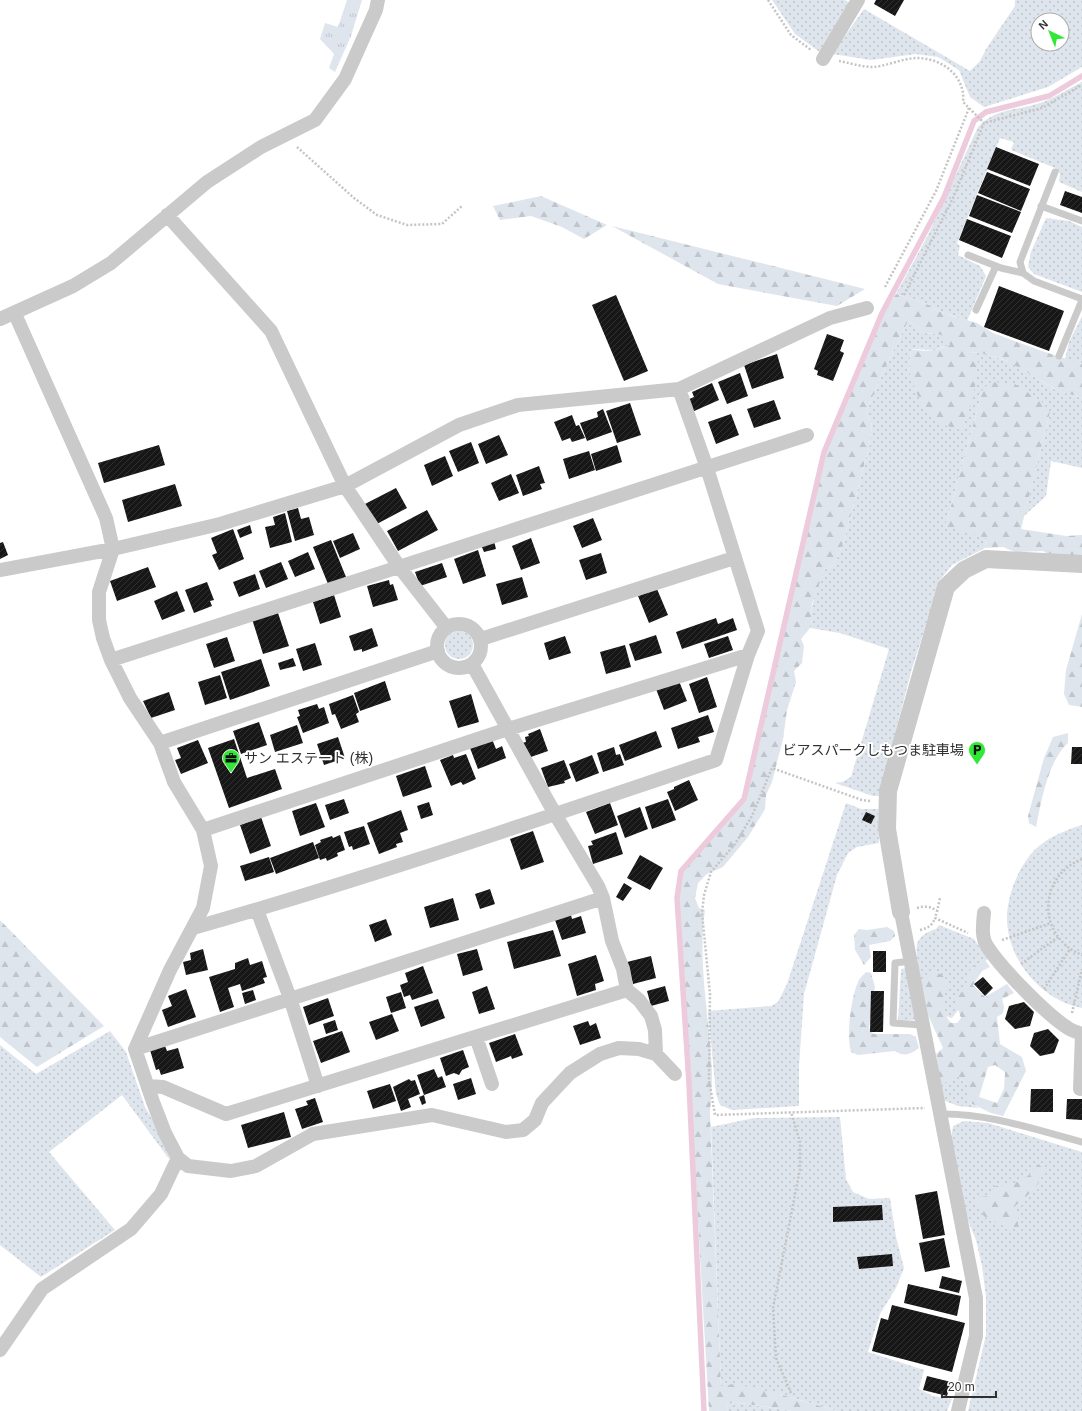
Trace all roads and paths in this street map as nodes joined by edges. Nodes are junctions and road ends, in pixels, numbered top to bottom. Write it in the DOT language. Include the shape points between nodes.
graph roads {
  1 [pos="378,0"];
  2 [pos="768,0"];
  3 [pos="858,0"];
  4 [pos="823,59"];
  5 [pos="1082,85"];
  6 [pos="969,108"];
  7 [pos="984,123"];
  8 [pos="284,136"];
  9 [pos="1055,172"];
  10 [pos="463,205"];
  11 [pos="1041,206"];
  12 [pos="167,216"];
  13 [pos="1082,221"];
  14 [pos="968,255"];
  15 [pos="996,266"];
  16 [pos="1023,273"];
  17 [pos="885,287"];
  18 [pos="904,295"];
  19 [pos="1082,300"];
  20 [pos="867,308"];
  21 [pos="976,310"];
  22 [pos="15,314"];
  23 [pos="0,319"];
  24 [pos="1059,356"];
  25 [pos="679,389"];
  26 [pos="807,435"];
  27 [pos="707,468"];
  28 [pos="345,486"];
  29 [pos="113,549"];
  30 [pos="734,558"];
  31 [pos="1082,564"];
  32 [pos="400,568"];
  33 [pos="0,570"];
  34 [pos="446,628"];
  35 [pos="480,639"];
  36 [pos="438,651"];
  37 [pos="748,655"];
  38 [pos="111,660"];
  39 [pos="472,664"];
  40 [pos="508,729"];
  41 [pos="160,743"];
  42 [pos="888,803"];
  43 [pos="554,814"];
  44 [pos="204,830"];
  45 [pos="1082,859"];
  46 [pos="603,898"];
  47 [pos="940,898"];
  48 [pos="257,910"];
  49 [pos="937,911"];
  50 [pos="901,912"];
  51 [pos="984,913"];
  52 [pos="935,918"];
  53 [pos="1051,923"];
  54 [pos="193,928"];
  55 [pos="906,933"];
  56 [pos="1058,937"];
  57 [pos="985,940"];
  58 [pos="1070,949"];
  59 [pos="1082,955"];
  60 [pos="911,961"];
  61 [pos="1082,968"];
  62 [pos="1009,972"];
  63 [pos="627,990"];
  64 [pos="290,998"];
  65 [pos="1036,1000"];
  66 [pos="923,1025"];
  67 [pos="1068,1029"];
  68 [pos="476,1037"];
  69 [pos="135,1049"];
  70 [pos="656,1054"];
  71 [pos="675,1074"];
  72 [pos="492,1084"];
  73 [pos="148,1086"];
  74 [pos="318,1086"];
  75 [pos="1080,1088"];
  76 [pos="940,1111"];
  77 [pos="791,1112"];
  78 [pos="1082,1142"];
  79 [pos="178,1158"];
  80 [pos="0,1350"];
  81 [pos="791,1393"];
  82 [pos="958,1411"];
  1 -- 8 [label="street" via="376,10 345,79 315,120"];
  2 -- 4 [label="path" via="792,36"];
  3 -- 4 [label="street"];
  4 -- 6 [label="path" via="872,67 916,58 936,61 955,73 964,92 962,102"];
  5 -- 7 [label="path" via="1042,108"];
  6 -- 7 [label="path"];
  6 -- 17 [label="path" via="936,191"];
  7 -- 18 [label="path" via="953,198"];
  8 -- 10 [label="path" via="377,216 407,225 442,224"];
  8 -- 12 [label="street" via="207,182"];
  9 -- 11 [label="lane"];
  11 -- 13 [label="lane"];
  11 -- 16 [label="lane" via="1020,262"];
  12 -- 22 [label="street" via="112,263 73,286"];
  12 -- 28 [label="street" via="271,331"];
  14 -- 15 [label="lane"];
  15 -- 16 [label="lane"];
  15 -- 21 [label="lane"];
  16 -- 19 [label="lane" via="1034,281"];
  19 -- 24 [label="lane"];
  20 -- 25 [label="street" via="830,318"];
  22 -- 23 [label="street"];
  22 -- 29 [label="street" via="106,518"];
  25 -- 27 [label="street"];
  25 -- 28 [label="street" via="518,405 459,425"];
  26 -- 27 [label="street"];
  27 -- 30 [label="street"];
  27 -- 32 [label="street"];
  28 -- 29 [label="street" via="220,524"];
  28 -- 32 [label="street"];
  29 -- 33 [label="street"];
  29 -- 38 [label="street" via="99,592 99,620"];
  30 -- 35 [label="street"];
  30 -- 37 [label="street" via="758,631"];
  31 -- 42 [label="street" via="986,559 964,570 946,587 888,791"];
  32 -- 34 [label="street"];
  32 -- 38 [label="street"];
  34 -- 35 [label="street" via="460,623 473,628"];
  34 -- 36 [label="street" via="438,638"];
  35 -- 39 [label="street" via="480,653"];
  36 -- 39 [label="street" via="441,658 452,666 465,667"];
  36 -- 41 [label="street"];
  37 -- 40 [label="street"];
  37 -- 43 [label="street" via="716,760"];
  38 -- 41 [label="street" via="130,698"];
  39 -- 40 [label="street"];
  40 -- 43 [label="street"];
  40 -- 44 [label="street"];
  41 -- 44 [label="street" via="174,782"];
  42 -- 50 [label="street" via="887,829"];
  42 -- 77 [label="path" via="862,800 772,768 752,816 735,844 712,872 704,895 702,913 710,994 709,1080 715,1115"];
  43 -- 46 [label="street"];
  43 -- 48 [label="street"];
  44 -- 54 [label="street" via="211,866 203,908"];
  45 -- 53 [label="path" via="1066,868 1056,880 1049,895 1048,911"];
  46 -- 63 [label="street" via="612,941 623,969"];
  46 -- 64 [label="street"];
  47 -- 49 [label="path"];
  48 -- 54 [label="street"];
  48 -- 64 [label="street"];
  49 -- 50 [label="path" via="923,906"];
  49 -- 52 [label="path"];
  50 -- 55 [label="street"];
  51 -- 57 [label="street" via="982,928"];
  52 -- 55 [label="path" via="927,929"];
  52 -- 57 [label="path"];
  53 -- 56 [label="path"];
  53 -- 57 [label="path"];
  54 -- 69 [label="street" via="170,970"];
  55 -- 60 [label="street"];
  56 -- 58 [label="path"];
  56 -- 62 [label="path"];
  57 -- 62 [label="street"];
  58 -- 59 [label="path"];
  58 -- 65 [label="path"];
  60 -- 66 [label="street"];
  60 -- 66 [label="lane" via="895,963 893,1023"];
  61 -- 67 [label="path"];
  62 -- 65 [label="street"];
  63 -- 68 [label="street"];
  63 -- 70 [label="street" via="639,1000 651,1016 655,1030"];
  64 -- 69 [label="street"];
  64 -- 74 [label="street"];
  65 -- 67 [label="street"];
  66 -- 76 [label="street"];
  67 -- 75 [label="street" via="1082,1034"];
  68 -- 72 [label="street"];
  68 -- 74 [label="street"];
  69 -- 73 [label="street"];
  70 -- 71 [label="street"];
  70 -- 79 [label="street" via="619,1048 600,1054 570,1073 542,1103 535,1120 523,1130 506,1132 432,1115 313,1134 256,1166 231,1171 188,1166"];
  73 -- 74 [label="street" via="162,1087 226,1114"];
  73 -- 79 [label="street" via="165,1133"];
  76 -- 77 [label="path"];
  76 -- 78 [label="lane" via="986,1118"];
  76 -- 82 [label="street" via="976,1298 976,1336"];
  77 -- 81 [label="path" via="800,1142 800,1169 773,1308 776,1358"];
  79 -- 80 [label="street" via="162,1194 131,1229 42,1289"];
}
